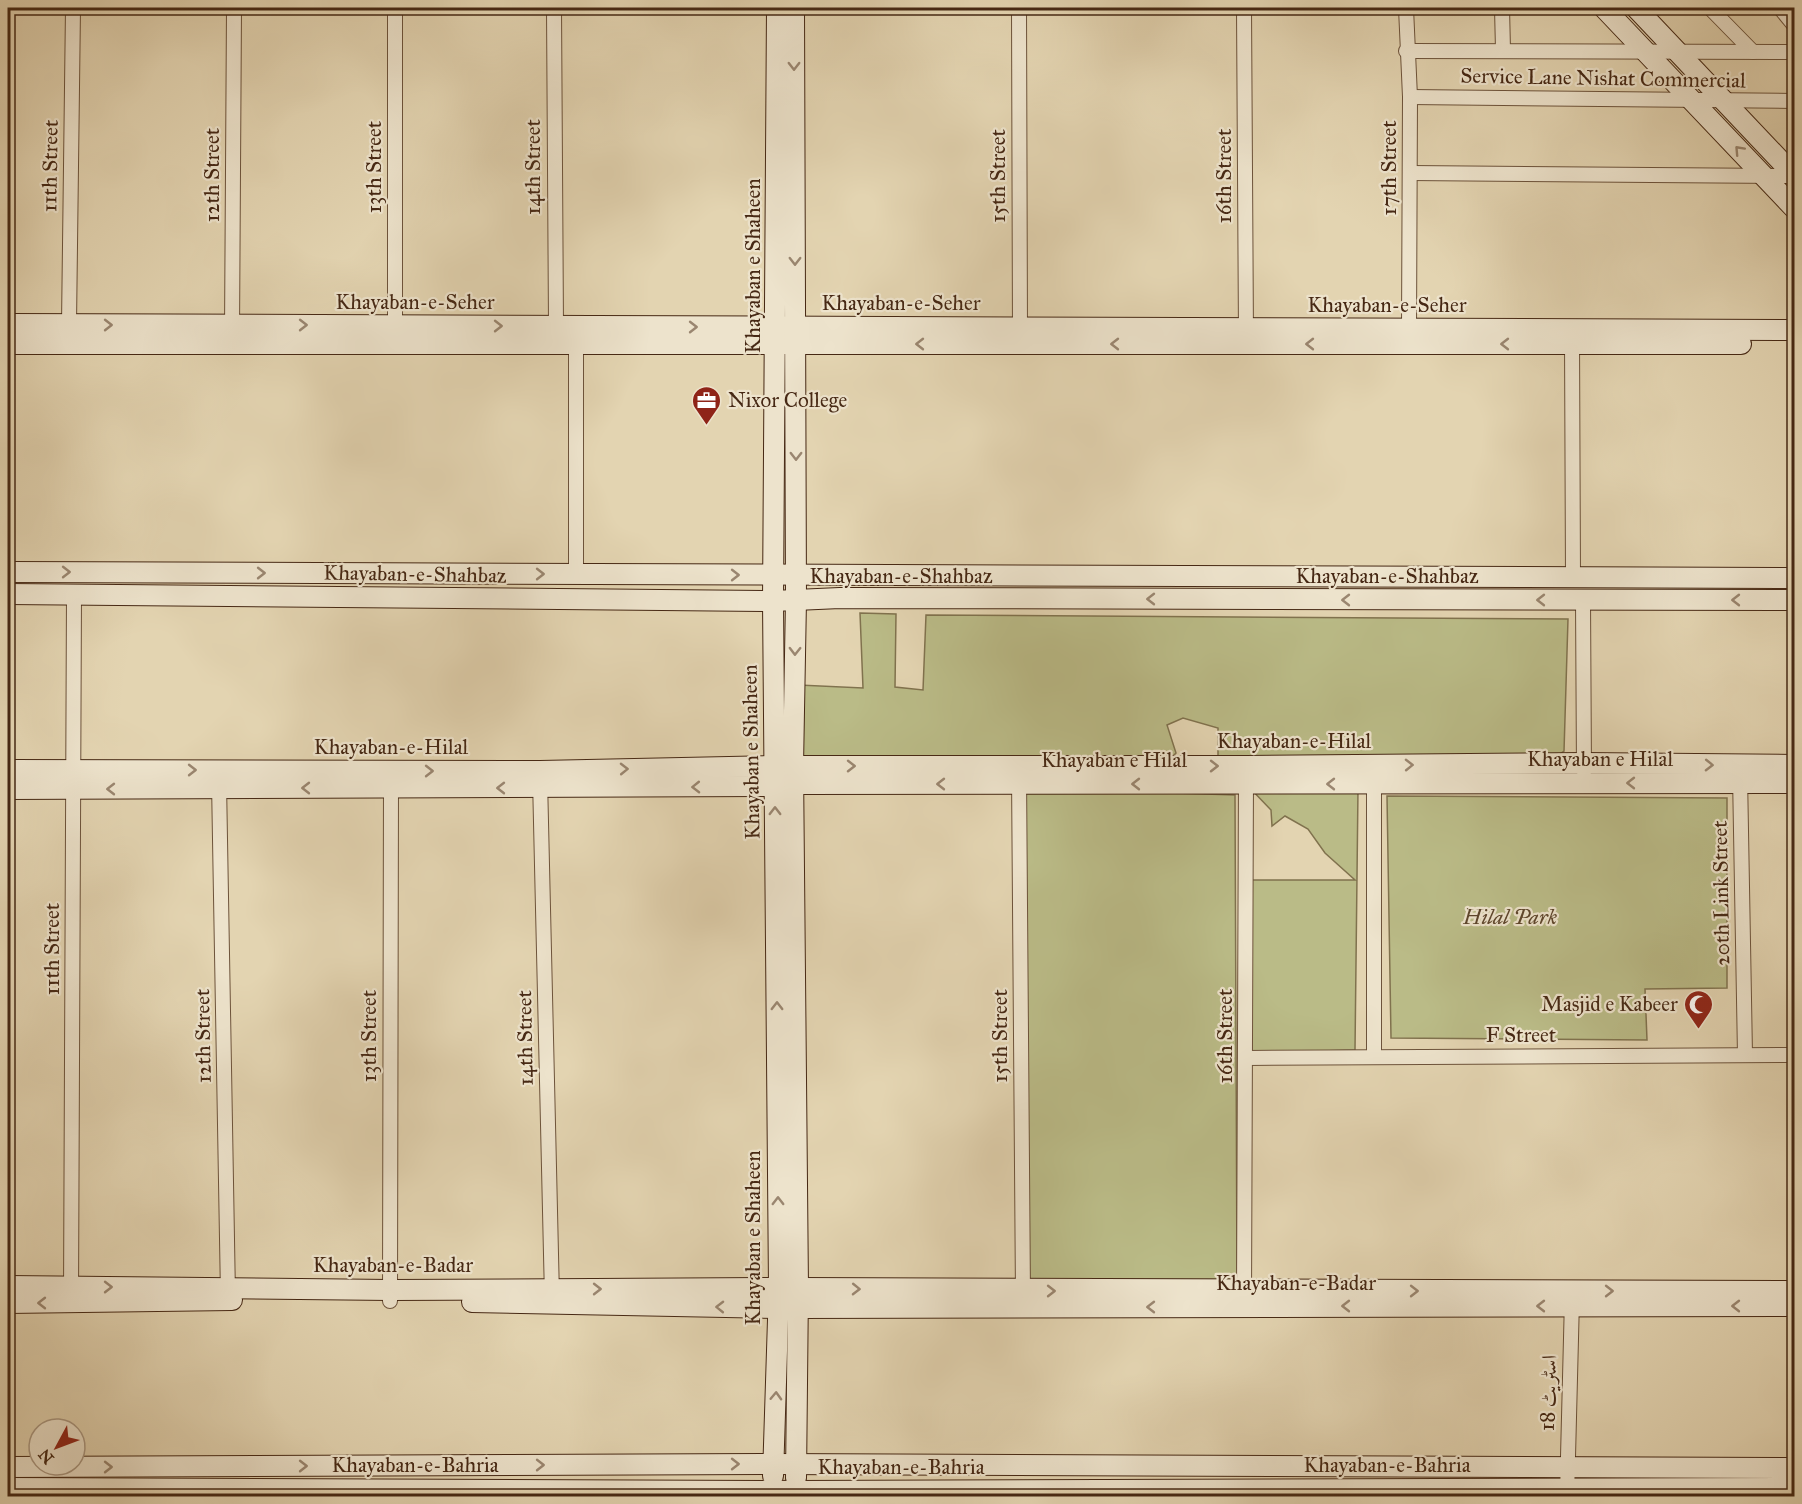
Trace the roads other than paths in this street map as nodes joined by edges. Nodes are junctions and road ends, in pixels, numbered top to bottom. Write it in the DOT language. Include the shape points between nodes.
graph roads {
  1 [pos="73,8"];
  2 [pos="234,8"];
  3 [pos="395,8"];
  4 [pos="554,8"];
  5 [pos="777,8"];
  6 [pos="794,8"];
  7 [pos="1018,8"];
  8 [pos="1244,8"];
  9 [pos="1406,8"];
  10 [pos="1502,8"];
  11 [pos="1604,8"];
  12 [pos="1636,8"];
  13 [pos="1710,8"];
  14 [pos="1503,50"];
  15 [pos="1406,51"];
  16 [pos="1646,52"];
  17 [pos="1678,52"];
  18 [pos="1753,52"];
  19 [pos="1794,52"];
  20 [pos="1410,97"];
  21 [pos="1690,98"];
  22 [pos="1724,100"];
  23 [pos="1794,100"];
  24 [pos="1410,173"];
  25 [pos="1761,174"];
  26 [pos="1794,175"];
  27 [pos="1794,208"];
  28 [pos="8,324"];
  29 [pos="69,324"];
  30 [pos="394,326"];
  31 [pos="556,326"];
  32 [pos="1409,329"];
  33 [pos="1794,330"];
  34 [pos="232,334"];
  35 [pos="576,335"];
  36 [pos="786,335"];
  37 [pos="1020,336"];
  38 [pos="1246,336"];
  39 [pos="1572,337"];
  40 [pos="8,344"];
  41 [pos="1794,344"];
  42 [pos="8,572"];
  43 [pos="576,574"];
  44 [pos="796,574"];
  45 [pos="774,575"];
  46 [pos="1573,577"];
  47 [pos="1794,578"];
  48 [pos="8,594"];
  49 [pos="74,594"];
  50 [pos="796,600"];
  51 [pos="1583,600"];
  52 [pos="1794,600"];
  53 [pos="773,601"];
  54 [pos="1584,763"];
  55 [pos="1794,765"];
  56 [pos="8,770"];
  57 [pos="1374,774"];
  58 [pos="1740,774"];
  59 [pos="784,775"];
  60 [pos="1019,775"];
  61 [pos="1246,775"];
  62 [pos="390,779"];
  63 [pos="74,780"];
  64 [pos="219,780"];
  65 [pos="540,780"];
  66 [pos="1584,783"];
  67 [pos="1794,783"];
  68 [pos="8,789"];
  69 [pos="1745,1055"];
  70 [pos="1794,1055"];
  71 [pos="1374,1057"];
  72 [pos="1247,1058"];
  73 [pos="8,1286"];
  74 [pos="1794,1291"];
  75 [pos="228,1294"];
  76 [pos="71,1295"];
  77 [pos="390,1295"];
  78 [pos="552,1296"];
  79 [pos="788,1298"];
  80 [pos="1572,1298"];
  81 [pos="1023,1299"];
  82 [pos="1244,1299"];
  83 [pos="8,1303"];
  84 [pos="1794,1306"];
  85 [pos="774,1464"];
  86 [pos="796,1464"];
  87 [pos="8,1467"];
  88 [pos="1566,1467"];
  89 [pos="1794,1468"];
  90 [pos="8,1488"];
  91 [pos="1794,1488"];
  92 [pos="1567,1492"];
  93 [pos="772,1493"];
  94 [pos="796,1494"];
  1 -- 29 [label="street, 11th Street"];
  2 -- 34 [label="street, 12th Street"];
  3 -- 30 [label="street, 13th Street"];
  4 -- 31 [label="street, 14th Street"];
  5 -- 36 [label="main road, Khayaban e Shaheen"];
  6 -- 36 [label="main road, Khayaban e Shaheen, one-way"];
  7 -- 37 [label="street, 15th Street"];
  8 -- 38 [label="street, 16th Street"];
  9 -- 15 [label="street, 17th Street"];
  10 -- 14 [label="street"];
  11 -- 16 [label="main road"];
  12 -- 17 [label="main road"];
  13 -- 18 [label="street"];
  14 -- 15 [label="street"];
  14 -- 16 [label="street"];
  15 -- 20 [label="street, 17th Street"];
  16 -- 17 [label="street"];
  16 -- 21 [label="main road"];
  17 -- 18 [label="street"];
  17 -- 22 [label="main road"];
  18 -- 19 [label="street"];
  20 -- 21 [label="street, Service Lane Nishat Commercial"];
  20 -- 24 [label="street, 17th Street"];
  21 -- 22 [label="street, Service Lane Nishat Commercial"];
  25 -- 21 [label="main road, one-way"];
  22 -- 23 [label="street, Service Lane Nishat Commercial"];
  22 -- 26 [label="main road"];
  24 -- 25 [label="street"];
  24 -- 32 [label="street, 17th Street"];
  25 -- 26 [label="street"];
  25 -- 27 [label="main road"];
  28 -- 29 [label="main road, Khayaban-e-Seher"];
  29 -- 34 [label="main road, Khayaban-e-Seher, one-way"];
  30 -- 31 [label="main road, Khayaban-e-Seher, one-way"];
  34 -- 30 [label="main road, Khayaban-e-Seher, one-way"];
  31 -- 35 [label="main road, Khayaban-e-Seher"];
  32 -- 38 [label="main road, Khayaban-e-Seher"];
  32 -- 39 [label="main road, Khayaban-e-Seher"];
  33 -- 39 [label="main road, Khayaban-e-Seher"];
  34 -- 35 [label="main road, Khayaban-e-Seher"];
  34 -- 40 [label="main road, Khayaban-e-Seher"];
  35 -- 36 [label="main road, Khayaban-e-Seher"];
  35 -- 43 [label="street"];
  36 -- 37 [label="main road, Khayaban-e-Seher"];
  36 -- 44 [label="main road, Khayaban e Shaheen, one-way"];
  36 -- 45 [label="main road, Khayaban e Shaheen"];
  37 -- 38 [label="main road, Khayaban-e-Seher"];
  39 -- 38 [label="main road, Khayaban-e-Seher, one-way"];
  39 -- 41 [label="main road, Khayaban-e-Seher"];
  39 -- 46 [label="street"];
  42 -- 43 [label="main road, Khayaban-e-Shahbaz, one-way"];
  43 -- 45 [label="main road, Khayaban-e-Shahbaz, one-way"];
  44 -- 45 [label="main road, Khayaban-e-Shahbaz"];
  44 -- 46 [label="main road, Khayaban-e-Shahbaz"];
  44 -- 50 [label="main road, Khayaban e Shaheen"];
  45 -- 53 [label="main road, Khayaban e Shaheen"];
  46 -- 47 [label="main road, Khayaban-e-Shahbaz"];
  48 -- 49 [label="main road, Khayaban-e-Shahbaz"];
  49 -- 53 [label="main road, Khayaban-e-Shahbaz"];
  49 -- 63 [label="street, 11th Street"];
  51 -- 50 [label="main road, Khayaban-e-Shahbaz, one-way"];
  50 -- 53 [label="main road, Khayaban-e-Shahbaz"];
  50 -- 59 [label="main road, Khayaban e Shaheen, one-way"];
  52 -- 51 [label="main road, Khayaban-e-Shahbaz, one-way"];
  51 -- 54 [label="street"];
  53 -- 59 [label="main road, Khayaban e Shaheen"];
  57 -- 54 [label="main road, Khayaban-e-Hilal, one-way"];
  54 -- 58 [label="main road, Khayaban-e-Hilal, one-way"];
  54 -- 66 [label="street"];
  55 -- 58 [label="main road, Khayaban-e-Hilal"];
  56 -- 63 [label="main road, Khayaban-e-Hilal"];
  57 -- 61 [label="main road, Khayaban e Hilal"];
  57 -- 66 [label="main road, Khayaban e Hilal"];
  57 -- 71 [label="street"];
  58 -- 66 [label="main road, Khayaban e Hilal, one-way"];
  58 -- 67 [label="main road, Khayaban e Hilal"];
  58 -- 69 [label="street, 20th Link Street"];
  59 -- 60 [label="main road"];
  59 -- 65 [label="main road, Khayaban-e-Hilal"];
  59 -- 79 [label="main road, Khayaban e Shaheen"];
  60 -- 61 [label="main road, Khayaban e Hilal"];
  60 -- 81 [label="street, 15th Street"];
  61 -- 72 [label="street, 16th Street"];
  62 -- 64 [label="main road, Khayaban-e-Hilal"];
  62 -- 65 [label="main road, Khayaban-e-Hilal"];
  62 -- 77 [label="street, 13th Street"];
  63 -- 64 [label="main road, Khayaban-e-Hilal"];
  63 -- 68 [label="main road"];
  63 -- 76 [label="street, 11th Street"];
  64 -- 75 [label="street, 12th Street"];
  65 -- 78 [label="street, 14th Street"];
  69 -- 70 [label="street, F Street"];
  69 -- 71 [label="street, F Street"];
  71 -- 72 [label="street, F Street"];
  72 -- 82 [label="street, 16th Street"];
  73 -- 76 [label="main road, Khayaban-e-Badar"];
  80 -- 74 [label="main road, Khayaban-e-Badar, one-way"];
  75 -- 76 [label="main road, Khayaban-e-Badar"];
  75 -- 77 [label="main road, Khayaban-e-Badar"];
  76 -- 83 [label="main road, Khayaban-e-Badar, one-way"];
  77 -- 78 [label="main road, Khayaban-e-Badar"];
  78 -- 79 [label="main road, Khayaban-e-Badar"];
  79 -- 81 [label="main road, Khayaban-e-Badar"];
  85 -- 79 [label="main road, Khayaban e Shaheen, one-way"];
  79 -- 86 [label="main road, Khayaban e Shaheen"];
  80 -- 82 [label="main road, Khayaban-e-Badar"];
  84 -- 80 [label="main road, Khayaban-e-Badar, one-way"];
  80 -- 88 [label="street, اسٹریٹ 18"];
  81 -- 82 [label="main road, Khayaban-e-Badar"];
  85 -- 86 [label="main road, Khayaban-e-Bahria"];
  87 -- 85 [label="main road, Khayaban-e-Bahria, one-way"];
  85 -- 93 [label="main road, Khayaban e Shaheen"];
  86 -- 88 [label="main road, Khayaban-e-Bahria"];
  86 -- 94 [label="main road, Khayaban e Shaheen"];
  88 -- 89 [label="main road, Khayaban-e-Bahria"];
  88 -- 92 [label="street, اسٹریٹ 18"];
  90 -- 93 [label="main road, Khayaban-e-Bahria"];
  91 -- 92 [label="main road, Khayaban-e-Bahria"];
  92 -- 94 [label="main road, Khayaban-e-Bahria"];
  93 -- 94 [label="main road, Khayaban-e-Bahria"];
}
